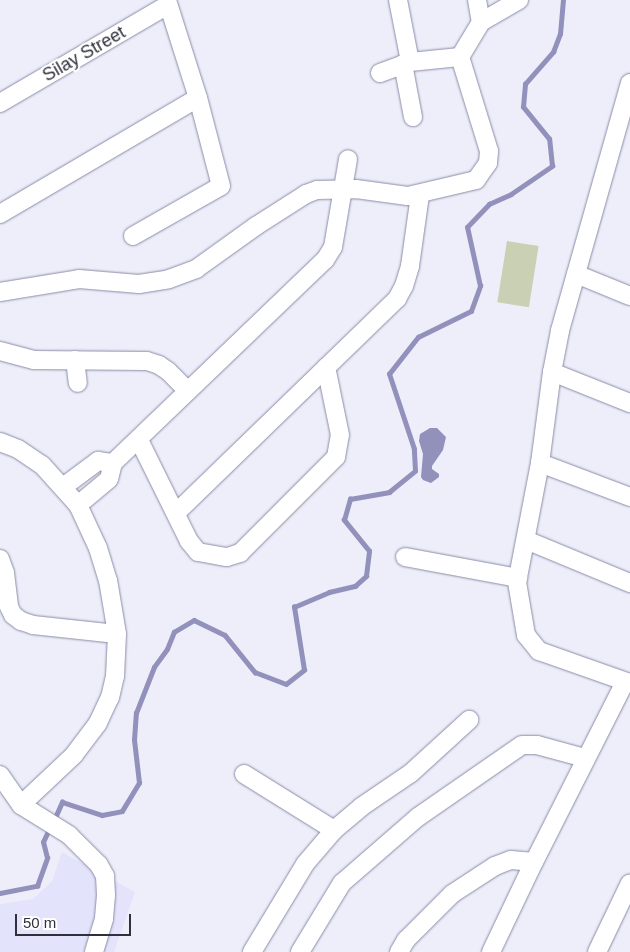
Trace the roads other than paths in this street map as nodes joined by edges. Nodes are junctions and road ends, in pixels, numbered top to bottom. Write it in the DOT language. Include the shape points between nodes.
graph roads {
  1 [pos="398,0"];
  2 [pos="477,0"];
  3 [pos="519,0"];
  4 [pos="167,2"];
  5 [pos="481,22"];
  6 [pos="460,57"];
  7 [pos="406,63"];
  8 [pos="380,73"];
  9 [pos="630,83"];
  10 [pos="198,98"];
  11 [pos="0,103"];
  12 [pos="413,117"];
  13 [pos="348,159"];
  14 [pos="342,189"];
  15 [pos="420,194"];
  16 [pos="0,214"];
  17 [pos="133,236"];
  18 [pos="576,274"];
  19 [pos="0,292"];
  20 [pos="630,296"];
  21 [pos="0,351"];
  22 [pos="75,360"];
  23 [pos="326,367"];
  24 [pos="552,372"];
  25 [pos="78,383"];
  26 [pos="188,391"];
  27 [pos="630,403"];
  28 [pos="139,440"];
  29 [pos="0,442"];
  30 [pos="114,463"];
  31 [pos="540,463"];
  32 [pos="63,487"];
  33 [pos="630,497"];
  34 [pos="78,505"];
  35 [pos="176,513"];
  36 [pos="526,540"];
  37 [pos="405,556"];
  38 [pos="0,559"];
  39 [pos="518,578"];
  40 [pos="630,583"];
  41 [pos="117,634"];
  42 [pos="628,682"];
  43 [pos="469,720"];
  44 [pos="585,758"];
  45 [pos="244,774"];
  46 [pos="0,775"];
  47 [pos="28,810"];
  48 [pos="334,830"];
  49 [pos="534,862"];
  50 [pos="630,883"];
  51 [pos="94,952"];
  52 [pos="252,952"];
  53 [pos="300,952"];
  54 [pos="399,952"];
  55 [pos="491,952"];
  56 [pos="597,952"];
  1 -- 7 [label="street"];
  2 -- 5 [label="street"];
  3 -- 5 [label="street"];
  4 -- 10 [label="street"];
  4 -- 11 [label="street, Silay Street"];
  5 -- 6 [label="street"];
  6 -- 7 [label="street"];
  6 -- 15 [label="street" via="489,151 488,163 476,180"];
  7 -- 8 [label="street"];
  7 -- 12 [label="street"];
  9 -- 18 [label="street"];
  10 -- 16 [label="street"];
  10 -- 17 [label="street" via="221,186"];
  13 -- 14 [label="street"];
  14 -- 15 [label="street" via="397,196"];
  14 -- 19 [label="street" via="306,194 196,269 170,279 139,284 79,279"];
  14 -- 26 [label="street" via="332,247 325,260"];
  15 -- 23 [label="street" via="404,286 386,311"];
  18 -- 20 [label="street"];
  18 -- 24 [label="street"];
  21 -- 22 [label="street" via="34,360"];
  22 -- 25 [label="street"];
  22 -- 26 [label="street" via="147,361 168,371"];
  23 -- 35 [label="street"];
  23 -- 35 [label="street" via="340,435 336,457 266,529 240,553 227,557 212,556 198,552"];
  24 -- 27 [label="street"];
  24 -- 31 [label="street"];
  26 -- 28 [label="street"];
  28 -- 30 [label="street"];
  28 -- 35 [label="street"];
  29 -- 32 [label="street" via="34,460"];
  30 -- 32 [label="street" via="98,461"];
  30 -- 34 [label="street" via="109,479"];
  31 -- 33 [label="street"];
  31 -- 36 [label="street"];
  32 -- 34 [label="street"];
  34 -- 41 [label="street" via="98,548 108,580"];
  36 -- 39 [label="street"];
  36 -- 40 [label="street"];
  37 -- 39 [label="street"];
  38 -- 41 [label="street" via="5,572 9,607 21,621"];
  39 -- 42 [label="street" via="526,635 540,652"];
  41 -- 47 [label="street" via="115,676 98,723"];
  42 -- 44 [label="street"];
  43 -- 48 [label="street" via="411,773"];
  44 -- 49 [label="street"];
  44 -- 53 [label="street" via="537,745 522,745 418,818 342,882"];
  45 -- 48 [label="street"];
  46 -- 47 [label="street"];
  47 -- 51 [label="street" via="69,835 99,865 105,876 104,919"];
  48 -- 52 [label="street" via="305,864"];
  49 -- 54 [label="street" via="511,860 495,866 452,894 406,940"];
  49 -- 55 [label="street"];
  50 -- 56 [label="street"];
}
